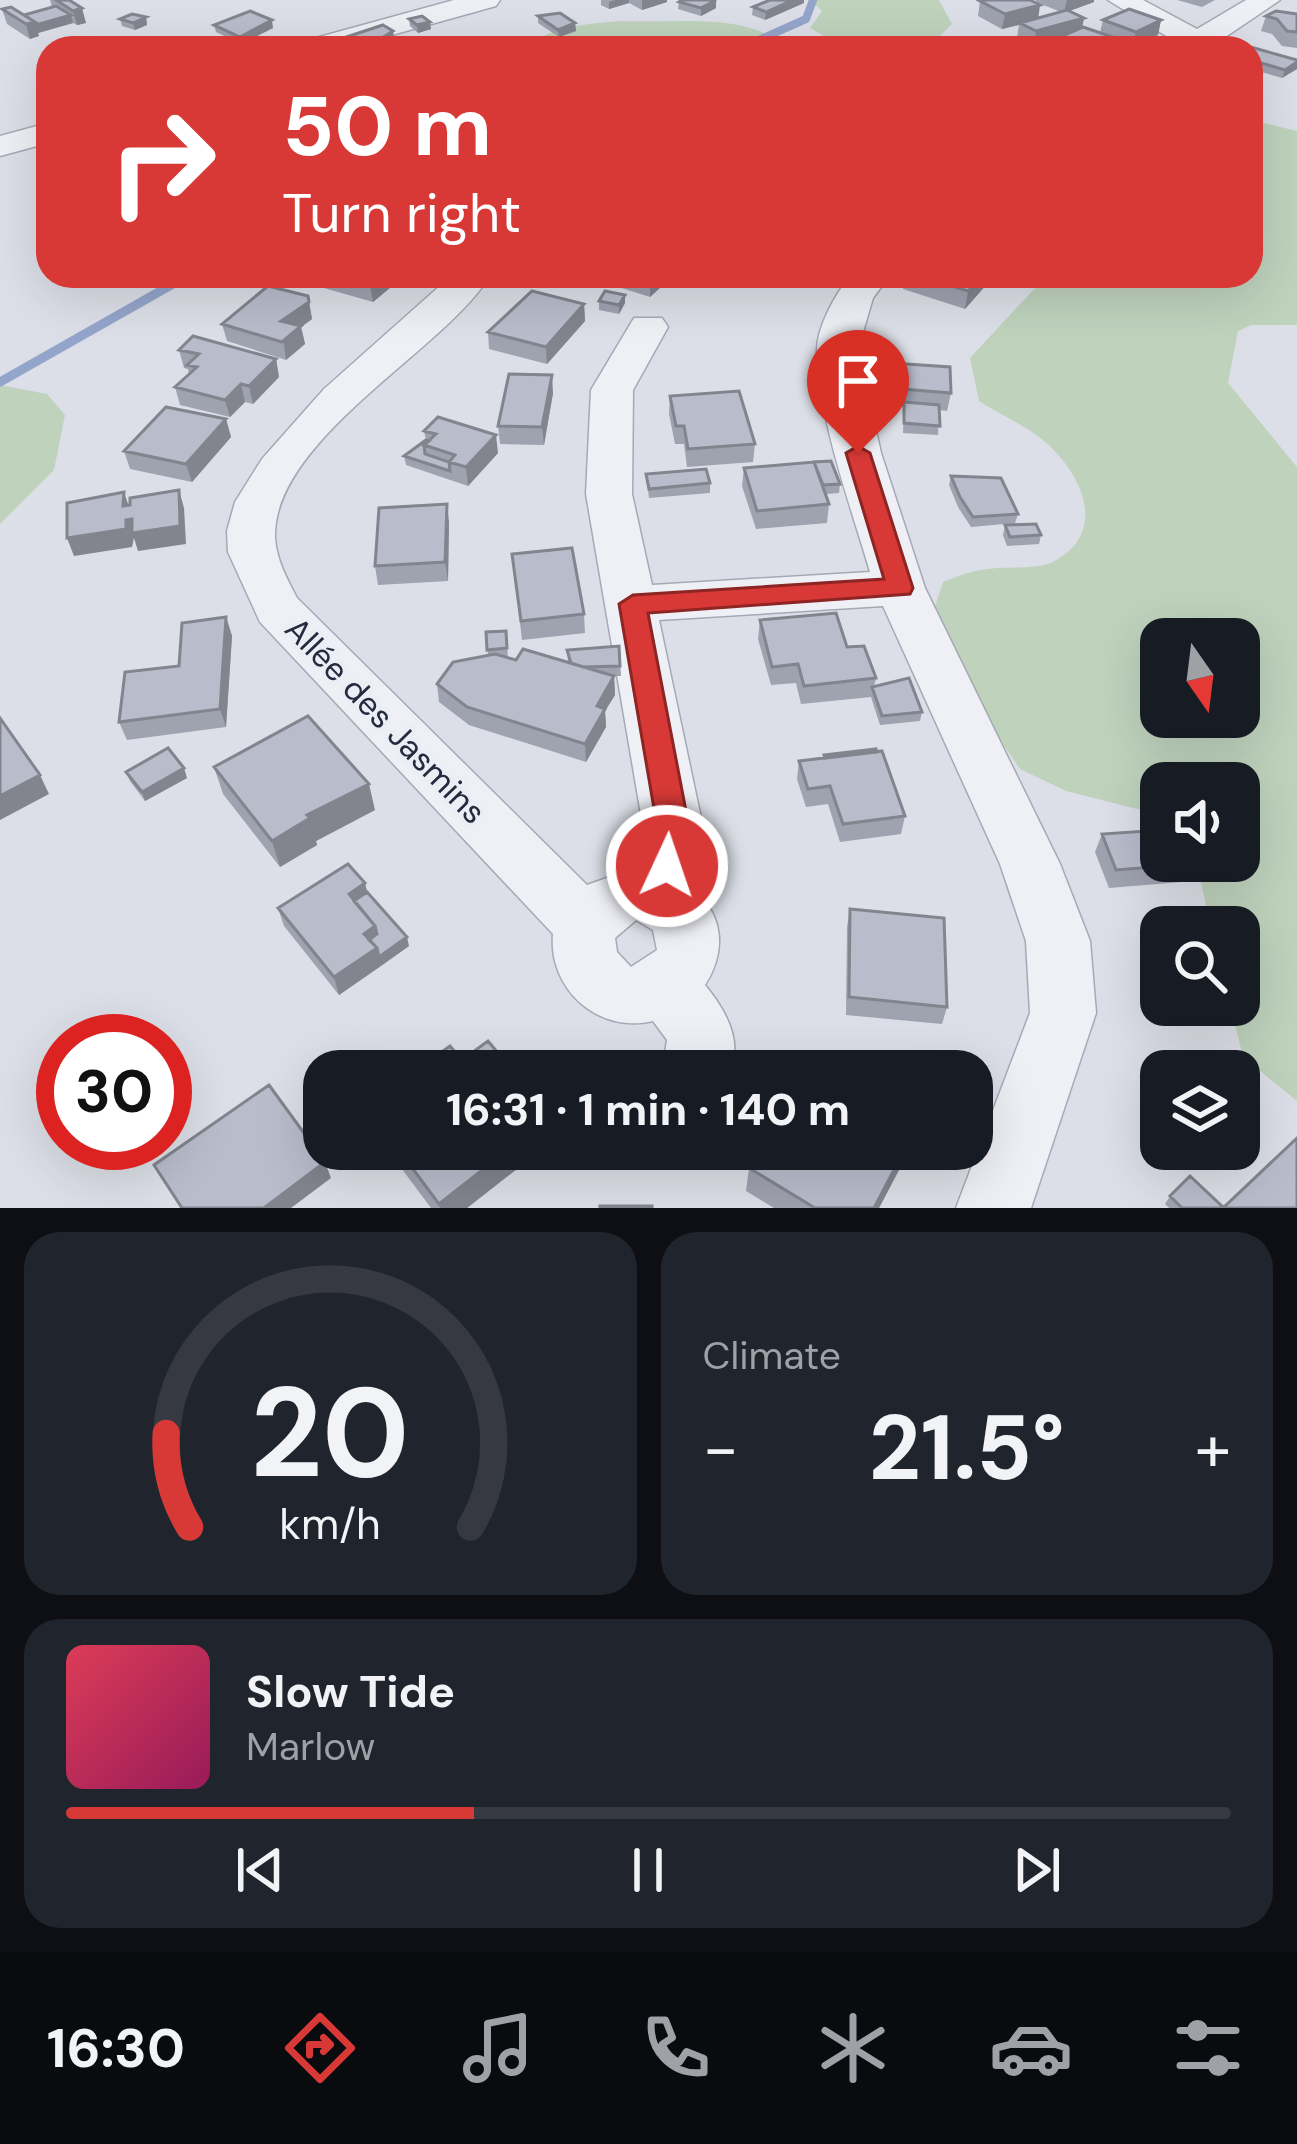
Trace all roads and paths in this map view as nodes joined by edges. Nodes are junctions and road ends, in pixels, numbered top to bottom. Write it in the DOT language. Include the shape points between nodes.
graph roads {
  1 [pos="486,0"];
  2 [pos="1122,0"];
  3 [pos="1266,0"];
  4 [pos="356,36"];
  5 [pos="1178,36"];
  6 [pos="1207,36"];
  7 [pos="36,136"];
  8 [pos="0,146"];
  9 [pos="460,288"];
  10 [pos="861,288"];
  11 [pos="648,327"];
  12 [pos="900,588"];
  13 [pos="633,604"];
  14 [pos="659,899"];
  15 [pos="584,924"];
  16 [pos="665,988"];
  17 [pos="703,1050"];
  18 [pos="993,1208"];
  1 -- 4 [label="street"];
  2 -- 5 [label="street"];
  3 -- 6 [label="street"];
  7 -- 8 [label="street"];
  9 -- 15 [label="street, Allée des Jasmins" via="341,396 288,459 256,507 254,563 278,609"];
  10 -- 12 [label="street" via="837,350 858,453"];
  11 -- 13 [label="street" via="612,390 609,494"];
  12 -- 13 [label="street"];
  12 -- 18 [label="street" via="1058,941 1063,1013"];
  13 -- 14 [label="street" via="674,832"];
  14 -- 15 [label="street" via="617,897"];
  14 -- 16 [label="street" via="686,923 691,944 684,971"];
  15 -- 16 [label="street, Allée des Jasmins" via="592,972 609,989 629,997"];
  16 -- 17 [label="street" via="702,1036"];
}
